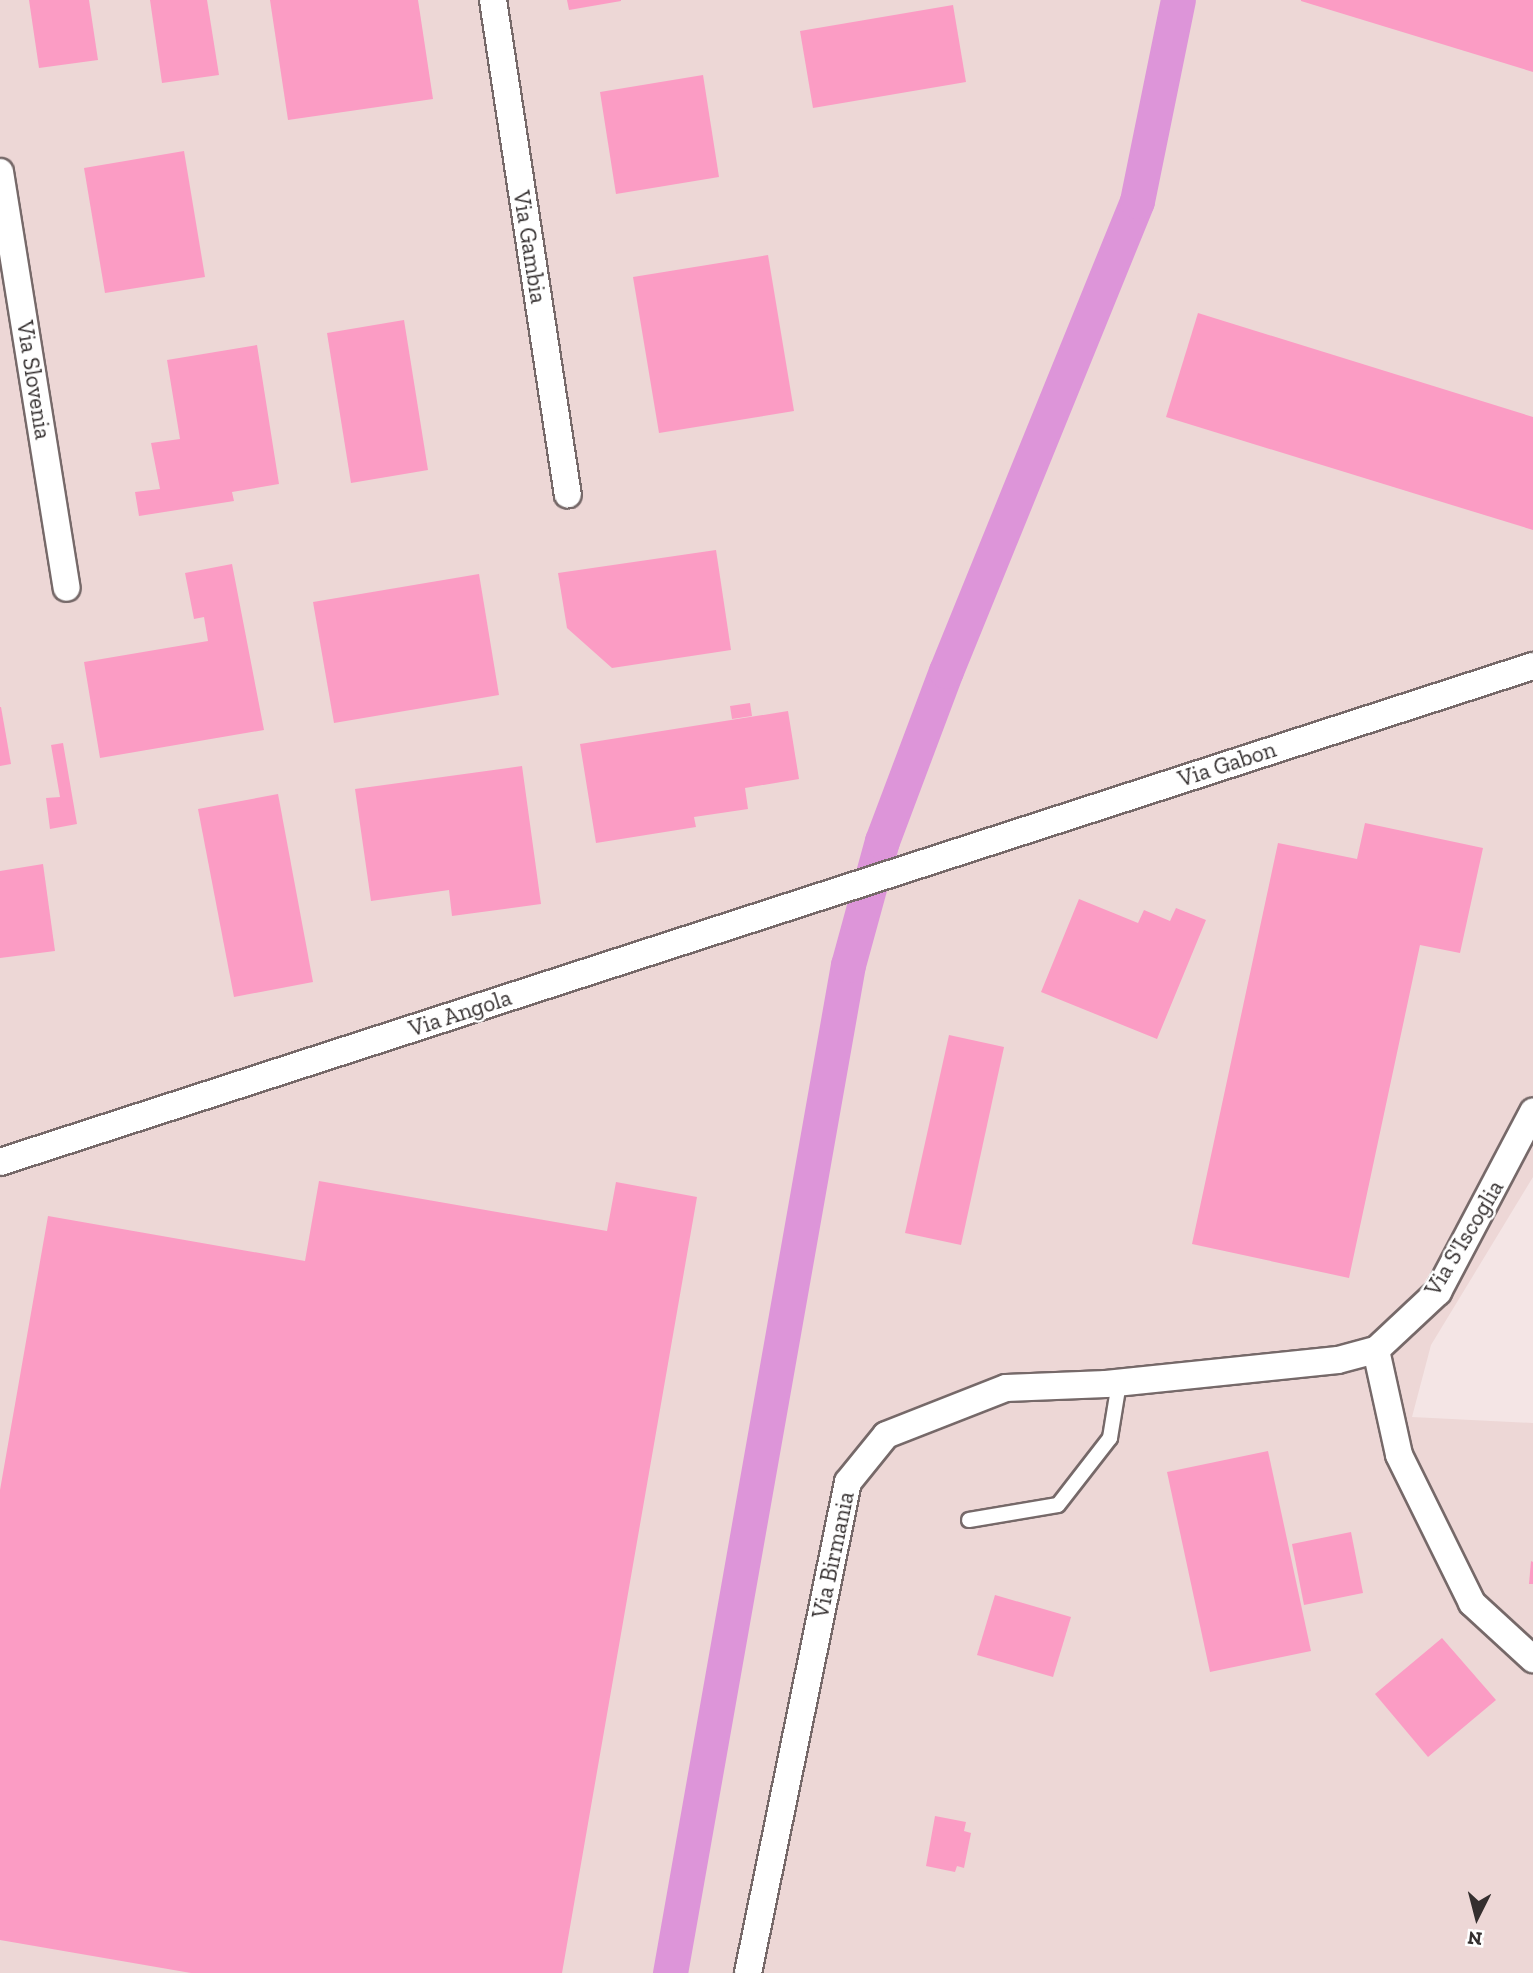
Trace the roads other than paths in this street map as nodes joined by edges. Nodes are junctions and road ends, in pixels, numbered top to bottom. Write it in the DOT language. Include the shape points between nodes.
graph roads {
  1 [pos="493,0"];
  2 [pos="0,172"];
  3 [pos="568,494"];
  4 [pos="67,588"];
  5 [pos="1533,666"];
  6 [pos="920,863"];
  7 [pos="1533,1112"];
  8 [pos="0,1162"];
  9 [pos="1376,1350"];
  10 [pos="1119,1383"];
  11 [pos="969,1520"];
  12 [pos="1533,1659"];
  13 [pos="748,1973"];
  1 -- 3 [label="street, Via Gambia"];
  2 -- 4 [label="street, Via Slovenia"];
  5 -- 6 [label="street, Via Gabon"];
  6 -- 8 [label="street, Via Angola"];
  7 -- 9 [label="street, Via S'Iscoglia" via="1438,1292"];
  9 -- 10 [label="street, Via Birmania" via="1338,1360"];
  9 -- 12 [label="street" via="1399,1455 1472,1603"];
  10 -- 11 [label="lane" via="1111,1438 1058,1505"];
  10 -- 13 [label="street, Via Birmania" via="1006,1388 886,1434 848,1482"];
}
